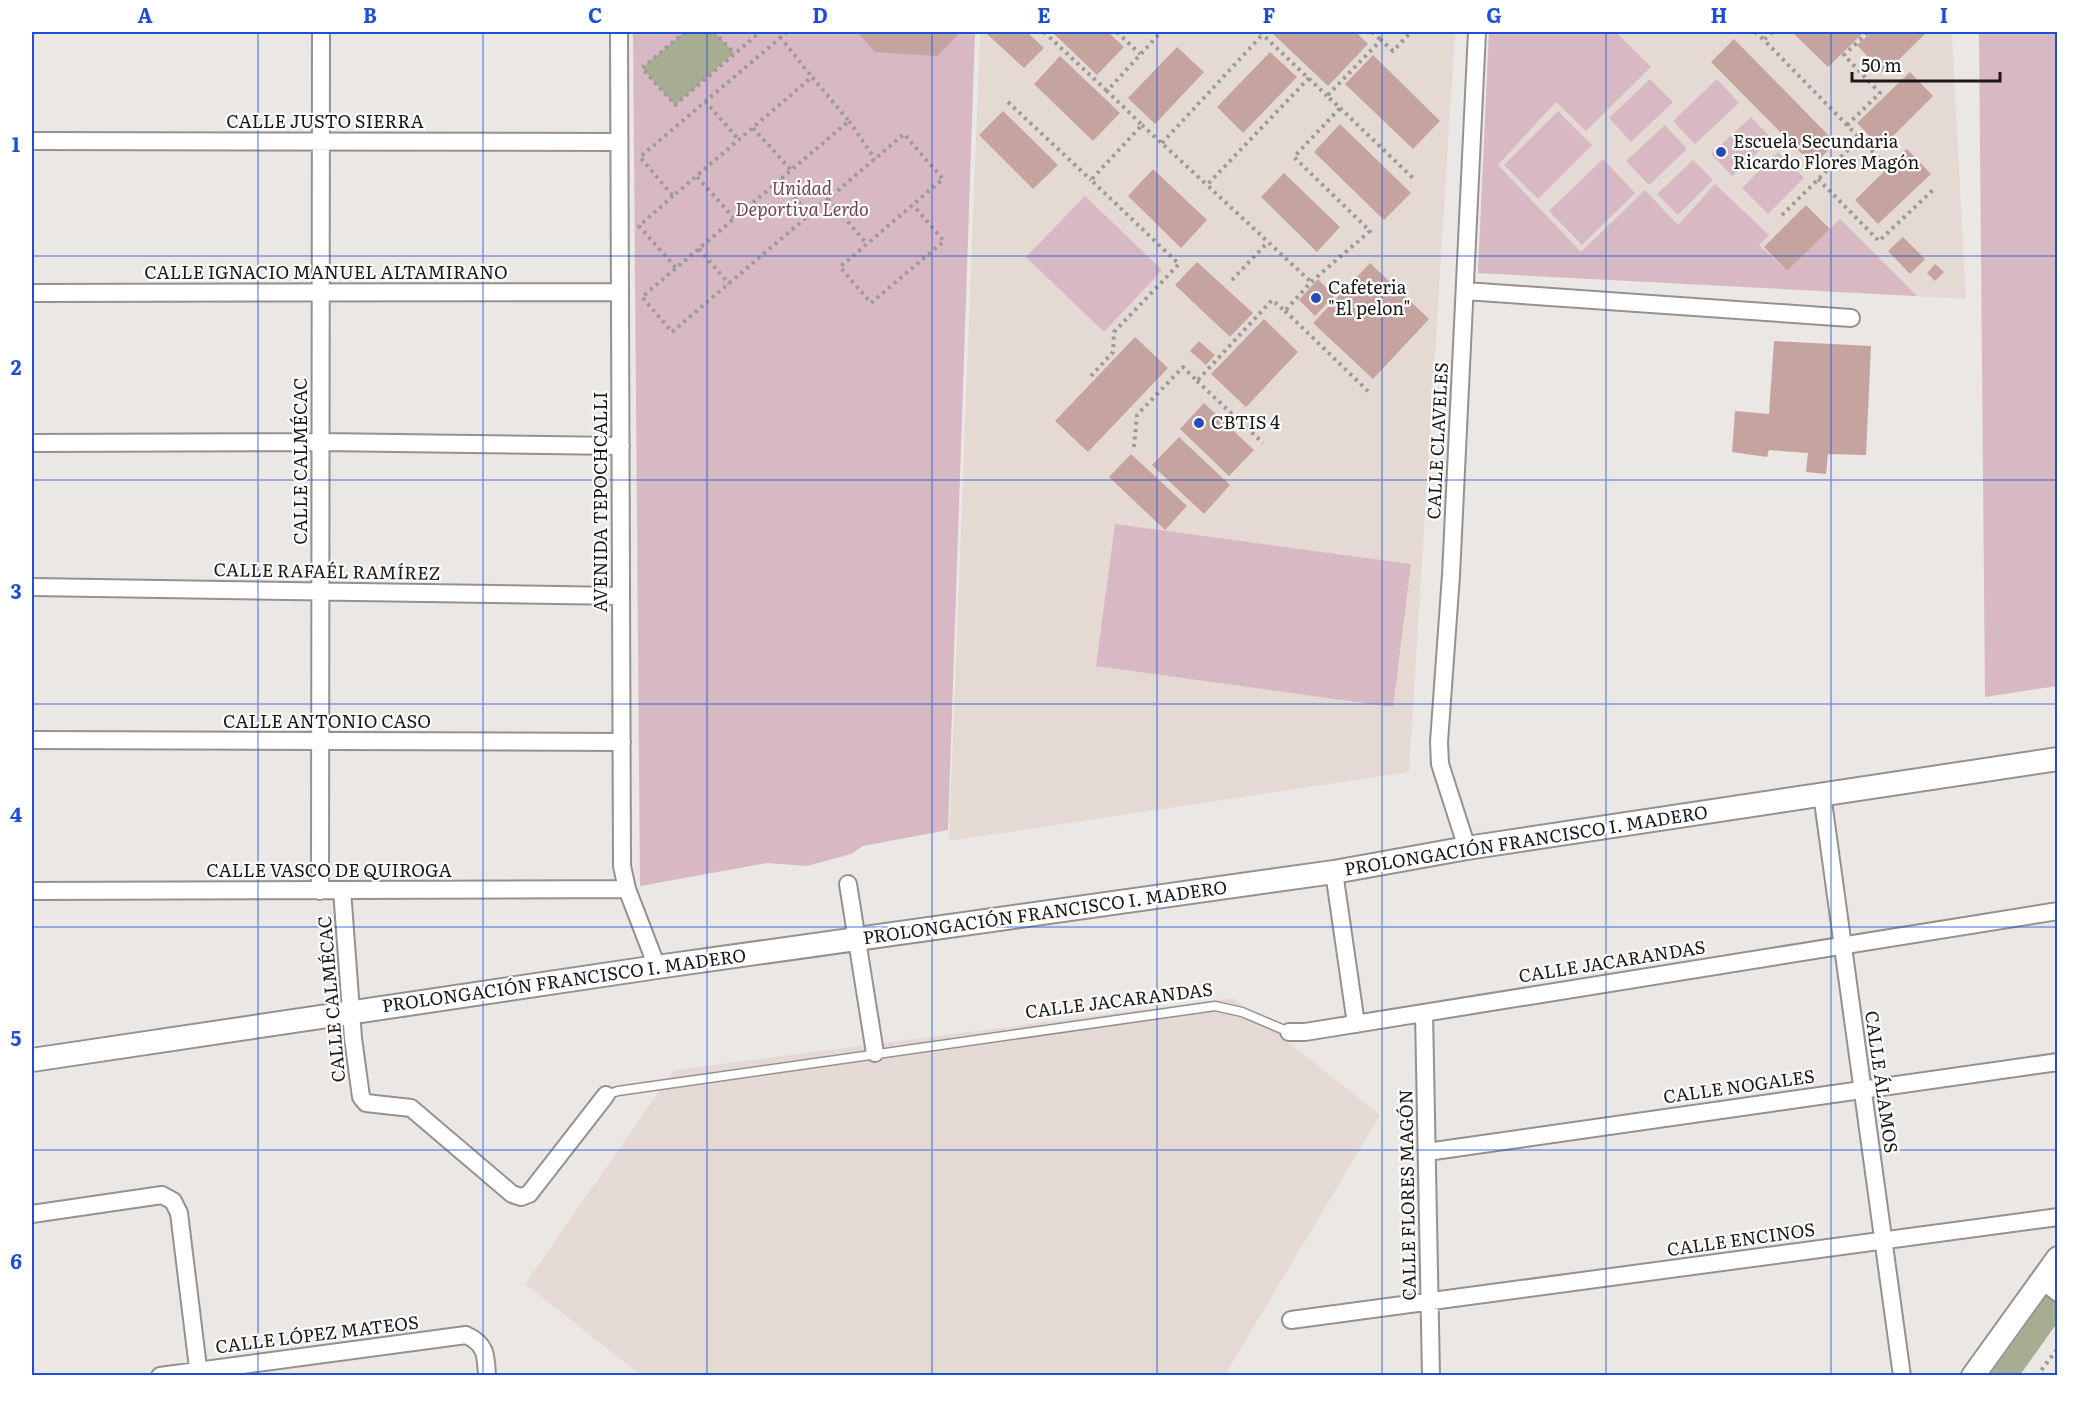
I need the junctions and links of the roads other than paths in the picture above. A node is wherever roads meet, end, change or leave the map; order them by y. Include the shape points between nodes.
1 (321, 32) edge
2 (619, 32) edge
3 (1477, 32) edge
4 (32, 141) edge
5 (321, 142) junction
6 (619, 142) junction
7 (1465, 291) junction
8 (321, 292) junction
9 (620, 292) junction
10 (32, 293) edge
11 (1851, 318) dead end
12 (321, 442) junction
13 (32, 443) edge
14 (621, 446) junction
15 (32, 587) edge
16 (320, 592) junction
17 (621, 596) junction
18 (32, 740) edge
19 (320, 742) junction
20 (622, 742) junction
21 (2058, 759) edge
22 (1822, 794) junction
23 (1467, 848) junction
24 (1334, 872) junction
25 (848, 884) dead end
26 (342, 890) junction
27 (627, 890) junction
28 (32, 891) edge
29 (320, 891) junction
30 (2058, 911) edge
31 (856, 939) junction
32 (1842, 944) junction
33 (657, 967) junction
34 (351, 1012) junction
35 (1424, 1013) junction
36 (1356, 1024) junction
37 (1289, 1032) joint
38 (875, 1053) junction
39 (32, 1060) edge
40 (2058, 1062) edge
41 (1863, 1089) junction
42 (606, 1095) joint
43 (366, 1103) joint
44 (1426, 1152) junction
45 (32, 1214) edge
46 (2058, 1217) edge
47 (1884, 1240) junction
48 (2058, 1258) edge
49 (2050, 1287) edge
50 (1430, 1302) junction
51 (1291, 1320) dead end
52 (199, 1373) edge
53 (160, 1376) edge
54 (487, 1376) edge
55 (1431, 1376) edge
56 (1902, 1376) edge
57 (1973, 1376) edge

1 - 5 street, CALLE CALMÉCAC
2 - 6 street, AVENIDA TEPOCHCALLI
3 - 7 street, CALLE CLAVELES
4 - 5 street, CALLE JUSTO SIERRA
5 - 6 street, CALLE JUSTO SIERRA
5 - 8 street, CALLE CALMÉCAC
6 - 9 street, AVENIDA TEPOCHCALLI
7 - 11 street
7 - 23 street, CALLE CLAVELES via 1452,575 1439,742 1440,764
8 - 9 street, CALLE IGNACIO MANUEL ALTAMIRANO
8 - 10 street, CALLE IGNACIO MANUEL ALTAMIRANO
8 - 12 street, CALLE CALMÉCAC
9 - 14 street, AVENIDA TEPOCHCALLI
12 - 13 street
12 - 14 street
12 - 16 street, CALLE CALMÉCAC
14 - 17 street, AVENIDA TEPOCHCALLI
15 - 16 street, CALLE RAFAÉL RAMÍREZ
16 - 17 street, CALLE RAFAÉL RAMÍREZ
16 - 19 street, CALLE CALMÉCAC
17 - 20 street, AVENIDA TEPOCHCALLI
18 - 19 street, CALLE ANTONIO CASO
19 - 20 street, CALLE ANTONIO CASO
19 - 29 street, CALLE CALMÉCAC
20 - 27 street, AVENIDA TEPOCHCALLI via 622,866
21 - 22 main road, PROLONGACIÓN FRANCISCO I. MADERO
22 - 23 main road, PROLONGACIÓN FRANCISCO I. MADERO
22 - 32 street, CALLE ÁLAMOS
23 - 24 main road, PROLONGACIÓN FRANCISCO I. MADERO
24 - 31 main road, PROLONGACIÓN FRANCISCO I. MADERO
24 - 36 street
25 - 31 street
26 - 27 street, CALLE VASCO DE QUIROGA
26 - 29 street, CALLE VASCO DE QUIROGA
26 - 34 street, CALLE CALMÉCAC
27 - 33 street, AVENIDA TEPOCHCALLI
28 - 29 street, CALLE VASCO DE QUIROGA
30 - 32 street, CALLE JACARANDAS
31 - 33 main road, PROLONGACIÓN FRANCISCO I. MADERO
31 - 38 street
32 - 35 street, CALLE JACARANDAS
32 - 41 street, CALLE ÁLAMOS
33 - 34 main road, PROLONGACIÓN FRANCISCO I. MADERO
34 - 39 main road, PROLONGACIÓN FRANCISCO I. MADERO
34 - 43 street, CALLE CALMÉCAC via 361,1097
35 - 36 street, CALLE JACARANDAS
35 - 44 street, CALLE FLORES MAGÓN
36 - 37 street, CALLE JACARANDAS
37 - 38 lane, CALLE JACARANDAS via 1242,1012 1215,1006
38 - 42 lane, CALLE JACARANDAS
40 - 41 street, CALLE NOGALES
41 - 44 street, CALLE NOGALES
41 - 47 street, CALLE ÁLAMOS
42 - 43 street, CALLE JACARANDAS via 529,1194 521,1197 512,1194 411,1108
44 - 50 street, CALLE FLORES MAGÓN
45 - 52 street via 162,1195 173,1201 179,1213
46 - 47 street, CALLE ENCINOS
47 - 50 street, CALLE ENCINOS
47 - 56 street, CALLE ÁLAMOS
48 - 49 main road
49 - 57 main road
50 - 51 street, CALLE ENCINOS
50 - 55 street, CALLE FLORES MAGÓN
52 - 53 street, CALLE LÓPEZ MATEOS
52 - 54 street, CALLE LÓPEZ MATEOS via 466,1335 486,1353

